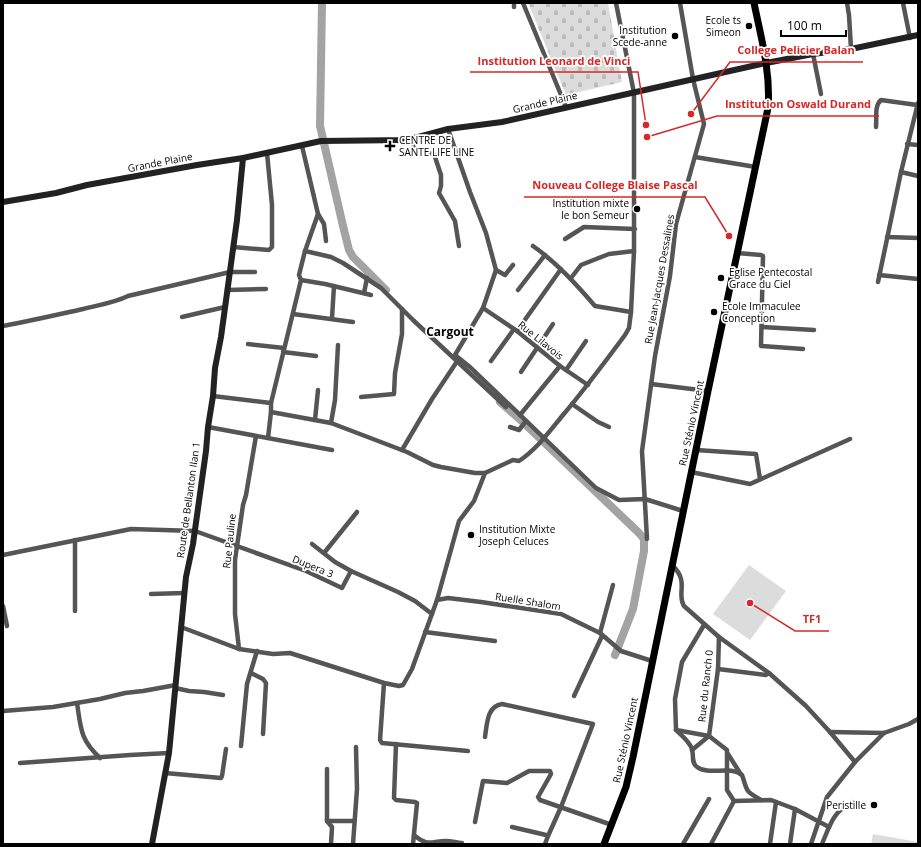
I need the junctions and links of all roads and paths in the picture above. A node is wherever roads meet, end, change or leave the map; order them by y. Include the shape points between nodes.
1 (523, 3) edge
2 (616, 3) edge
3 (680, 3) edge
4 (754, 3) edge
5 (847, 3) edge
6 (903, 3) edge
7 (918, 35) edge
8 (910, 38) junction
9 (851, 49) junction
10 (813, 54) junction
11 (766, 63) junction
12 (693, 79) junction
13 (634, 93) junction
14 (821, 94) dead end
15 (918, 104) edge
16 (566, 107) junction
17 (876, 126) dead end
18 (911, 128) junction
19 (448, 129) junction
20 (918, 129) edge
21 (411, 139) junction
22 (907, 144) junction
23 (918, 145) edge
24 (302, 146) junction
25 (268, 154) junction
26 (695, 157) junction
27 (243, 158) junction
28 (756, 167) junction
29 (901, 172) junction
30 (918, 176) edge
31 (3, 202) edge
32 (318, 214) junction
33 (635, 229) junction
34 (887, 237) junction
35 (918, 238) edge
36 (565, 239) dead end
37 (326, 241) dead end
38 (459, 246) dead end
39 (533, 246) dead end
40 (233, 248) junction
41 (305, 251) junction
42 (634, 251) junction
43 (737, 253) junction
44 (545, 255) junction
45 (513, 265) dead end
46 (561, 269) junction
47 (496, 270) junction
48 (230, 272) junction
49 (255, 272) dead end
50 (879, 275) junction
51 (367, 278) junction
52 (572, 278) junction
53 (918, 279) edge
54 (301, 280) junction
55 (878, 282) dead end
56 (334, 286) junction
57 (266, 289) dead end
58 (227, 290) junction
59 (518, 290) dead end
60 (364, 293) junction
61 (371, 295) dead end
62 (225, 307) junction
63 (483, 308) junction
64 (402, 309) junction
65 (631, 312) junction
66 (293, 314) junction
67 (182, 317) dead end
68 (332, 318) junction
69 (354, 322) dead end
70 (553, 324) dead end
71 (3, 326) edge
72 (762, 327) junction
73 (516, 330) junction
74 (814, 330) dead end
75 (586, 341) dead end
76 (248, 344) dead end
77 (338, 344) dead end
78 (537, 348) junction
79 (802, 349) dead end
80 (283, 350) junction
81 (316, 356) dead end
82 (459, 360) junction
83 (491, 361) dead end
84 (560, 366) junction
85 (469, 369) junction
86 (566, 370) junction
87 (521, 372) dead end
88 (651, 384) junction
89 (588, 385) junction
90 (318, 390) dead end
91 (708, 390) junction
92 (213, 396) junction
93 (361, 397) dead end
94 (271, 403) junction
95 (572, 404) junction
96 (506, 407) dead end
97 (271, 412) junction
98 (520, 415) junction
99 (315, 420) junction
100 (525, 422) junction
101 (331, 423) junction
102 (208, 427) junction
103 (510, 427) dead end
104 (609, 427) dead end
105 (256, 436) junction
106 (268, 438) junction
107 (850, 439) dead end
108 (543, 440) junction
109 (332, 450) dead end
110 (402, 450) junction
111 (696, 450) junction
112 (691, 472) junction
113 (485, 473) junction
114 (760, 480) junction
115 (645, 499) junction
116 (357, 512) dead end
117 (683, 512) junction
118 (194, 531) junction
119 (647, 539) dead end
120 (75, 540) junction
121 (312, 544) dead end
122 (237, 546) junction
123 (324, 553) junction
124 (3, 555) edge
125 (672, 565) junction
126 (351, 571) junction
127 (613, 585) dead end
128 (184, 593) junction
129 (151, 594) dead end
130 (437, 600) junction
131 (3, 606) edge
132 (75, 611) dead end
133 (432, 614) junction
134 (704, 625) junction
135 (7, 626) dead end
136 (181, 627) junction
137 (425, 632) junction
138 (601, 635) junction
139 (719, 637) junction
140 (495, 641) dead end
141 (239, 649) junction
142 (257, 651) junction
143 (652, 661) junction
144 (718, 669) junction
145 (251, 673) junction
146 (769, 673) junction
147 (384, 683) junction
148 (176, 687) junction
149 (223, 695) dead end
150 (574, 696) dead end
151 (77, 703) junction
152 (3, 711) edge
153 (918, 719) edge
154 (676, 730) junction
155 (830, 732) junction
156 (884, 732) junction
157 (263, 734) dead end
158 (709, 736) junction
159 (485, 737) dead end
160 (396, 744) junction
161 (241, 746) dead end
162 (356, 747) dead end
163 (226, 749) dead end
164 (692, 750) junction
165 (468, 751) dead end
166 (169, 753) junction
167 (728, 754) junction
168 (100, 758) junction
169 (855, 762) junction
170 (20, 763) dead end
171 (327, 769) dead end
172 (726, 771) junction
173 (165, 773) junction
174 (740, 773) junction
175 (709, 799) dead end
176 (762, 800) junction
177 (734, 801) junction
178 (776, 802) junction
179 (561, 807) junction
180 (863, 807) dead end
181 (795, 809) junction
182 (327, 821) junction
183 (354, 821) junction
184 (475, 822) dead end
185 (818, 822) junction
186 (612, 826) junction
187 (512, 827) dead end
188 (829, 827) junction
189 (414, 835) junction
190 (548, 836) junction
191 (462, 843) edge
192 (152, 844) edge
193 (331, 844) edge
194 (353, 844) edge
195 (413, 844) edge
196 (546, 844) edge
197 (604, 844) edge
198 (683, 844) edge
199 (711, 844) edge
200 (770, 844) edge
201 (790, 844) edge
202 (811, 844) edge
203 (822, 844) edge

1 - 16 street
2 - 13 street
3 - 12 street, Rue Jean-Jacques Dessalines
4 - 11 main road, Rue Sténio Vincent
5 - 9 street
6 - 8 street
7 - 8 street, Grande Plaine
8 - 9 street, Grande Plaine
9 - 10 street, Grande Plaine
10 - 11 street, Grande Plaine
10 - 14 street
11 - 12 street, Grande Plaine
11 - 28 main road, Rue Sténio Vincent via 768,108
12 - 13 street, Grande Plaine
12 - 26 street, Rue Jean-Jacques Dessalines via 704,124
13 - 16 street, Grande Plaine
13 - 33 street
15 - 17 street via 881,100 877,103
15 - 18 street
16 - 19 street, Grande Plaine via 502,122
18 - 20 street
18 - 22 street
19 - 21 street, Grande Plaine
19 - 47 street via 486,233
21 - 24 street, Grande Plaine via 323,141
21 - 38 street via 417,154 434,154 441,176 439,193 455,221
22 - 23 street
22 - 29 street
24 - 25 street, Grande Plaine
24 - 32 street
25 - 27 street, Grande Plaine
25 - 40 street via 272,247 269,250
26 - 28 street
26 - 88 street, Rue Jean-Jacques Dessalines via 676,224 670,276
27 - 31 street, Grande Plaine
27 - 40 street, Route de Bellanton Ilan 1
28 - 43 main road, Rue Sténio Vincent
29 - 30 street
29 - 34 street
32 - 37 street via 324,224
32 - 41 street
33 - 36 street via 584,226
33 - 42 street
34 - 35 street
34 - 50 street
39 - 44 street
40 - 48 street, Route de Bellanton Ilan 1
41 - 51 street via 331,257
41 - 54 street via 299,276
42 - 52 street via 609,254 580,265
42 - 65 street
43 - 72 street via 763,256
43 - 91 main road, Rue Sténio Vincent
44 - 46 street
44 - 59 street
45 - 47 street via 505,275
46 - 52 street
46 - 73 street
47 - 63 street
48 - 49 street
48 - 58 street, Route de Bellanton Ilan 1
48 - 71 street via 34,321
50 - 53 street
50 - 55 street
51 - 60 street
51 - 64 street
52 - 65 street via 595,306
54 - 56 street
54 - 66 street
56 - 60 street
56 - 68 street
57 - 58 street
58 - 62 street, Route de Bellanton Ilan 1
60 - 61 street
62 - 67 street
62 - 92 street, Route de Bellanton Ilan 1
63 - 73 street, Rue Lilavois
63 - 82 street via 455,355
64 - 82 street
64 - 93 street via 402,334 394,394
65 - 89 street via 629,328 625,335
66 - 68 street
66 - 80 street
68 - 69 street
70 - 78 street
72 - 74 street
72 - 79 street via 762,347
73 - 78 street, Rue Lilavois
73 - 83 street
75 - 86 street
76 - 80 street
77 - 101 street
78 - 84 street, Rue Lilavois
78 - 87 street
80 - 81 street
80 - 94 street
82 - 85 street
82 - 110 street
84 - 86 street, Rue Lilavois
84 - 98 street
85 - 96 street
85 - 98 street
86 - 89 street, Rue Lilavois
88 - 91 street
88 - 115 street, Rue Jean-Jacques Dessalines via 642,452
89 - 95 street
90 - 99 street
91 - 111 main road, Rue Sténio Vincent
92 - 94 street
92 - 102 street, Route de Bellanton Ilan 1
94 - 97 street
95 - 104 street
95 - 108 street
97 - 99 street
97 - 106 street
98 - 100 street
99 - 101 street
100 - 103 street via 519,430
100 - 108 street
101 - 110 street
102 - 105 street
102 - 118 street, Route de Bellanton Ilan 1
105 - 106 street
105 - 122 street, Rue Pauline
106 - 109 street
107 - 114 street
108 - 113 street via 518,461 513,460
108 - 115 street via 596,488 619,500
110 - 113 street via 433,465
111 - 112 main road, Rue Sténio Vincent
111 - 114 street via 756,454
112 - 114 street via 750,484
112 - 117 main road, Rue Sténio Vincent
113 - 130 street via 474,501 459,521
115 - 117 street
115 - 119 street, Rue Jean-Jacques Dessalines
116 - 123 street
117 - 125 main road, Rue Sténio Vincent
118 - 120 street, Dupera 3 via 131,529
118 - 122 street, Dupera 3
118 - 128 street, Route de Bellanton Ilan 1
120 - 124 street, Dupera 3
120 - 132 street
121 - 123 street
122 - 126 street, Dupera 3 via 342,588
122 - 141 street, Rue Pauline via 234,594
123 - 126 street
125 - 134 street via 681,577 682,604
125 - 143 main road, Rue Sténio Vincent
126 - 133 street via 398,592
127 - 138 street
128 - 129 street
128 - 136 street, Route de Bellanton Ilan 1
130 - 133 street
130 - 138 street, Ruelle Shalom via 448,598 561,614
131 - 135 street
133 - 137 street
134 - 139 street
134 - 154 street, Rue du Ranch 0 via 682,662 675,699
136 - 141 street
136 - 148 street, Route de Bellanton Ilan 1
137 - 140 street
137 - 147 street via 404,685
138 - 143 street, Ruelle Shalom via 618,648
138 - 150 street
139 - 144 street, Rue du Ranch 0
139 - 146 street
141 - 142 street
142 - 145 street
142 - 147 street via 273,654 290,653
143 - 186 main road, Rue Sténio Vincent via 626,787
144 - 146 street via 766,675
144 - 158 street, Rue du Ranch 0
145 - 157 street via 266,683
145 - 161 street via 247,684
146 - 155 street via 806,706
147 - 160 street via 380,740 382,743
148 - 149 street via 189,692
148 - 151 street via 125,693
148 - 166 street, Route de Bellanton Ilan 1
151 - 152 street
151 - 168 street via 84,741
153 - 156 street
154 - 158 street, Rue du Ranch 0
154 - 164 street
155 - 156 street
155 - 169 street
156 - 169 street
158 - 164 street
158 - 167 street via 727,750
159 - 179 street via 488,716 495,706 502,704 593,724
160 - 165 street
160 - 189 street via 394,798 417,803
162 - 183 street via 357,789
163 - 173 street via 221,778
164 - 172 street via 696,766 706,770
166 - 168 street
166 - 173 street, Route de Bellanton Ilan 1
167 - 172 street
167 - 174 street
168 - 170 street
169 - 185 street via 827,796
171 - 182 street
172 - 174 street
172 - 177 street via 727,790
173 - 192 street, Route de Bellanton Ilan 1
174 - 176 street via 745,788
175 - 198 street
176 - 177 street
176 - 178 street
177 - 199 street
178 - 181 street
178 - 200 street
179 - 184 street via 538,799 551,772 528,771 507,783 483,781
179 - 186 street
179 - 190 street
180 - 188 street via 853,802 842,807
181 - 185 street
181 - 201 street
182 - 183 street
182 - 193 street via 332,827
183 - 194 street
185 - 188 street
185 - 202 street
186 - 197 main road, Rue Sténio Vincent
187 - 190 street
188 - 203 street
189 - 191 street via 426,844 446,841
189 - 195 street
190 - 196 street

